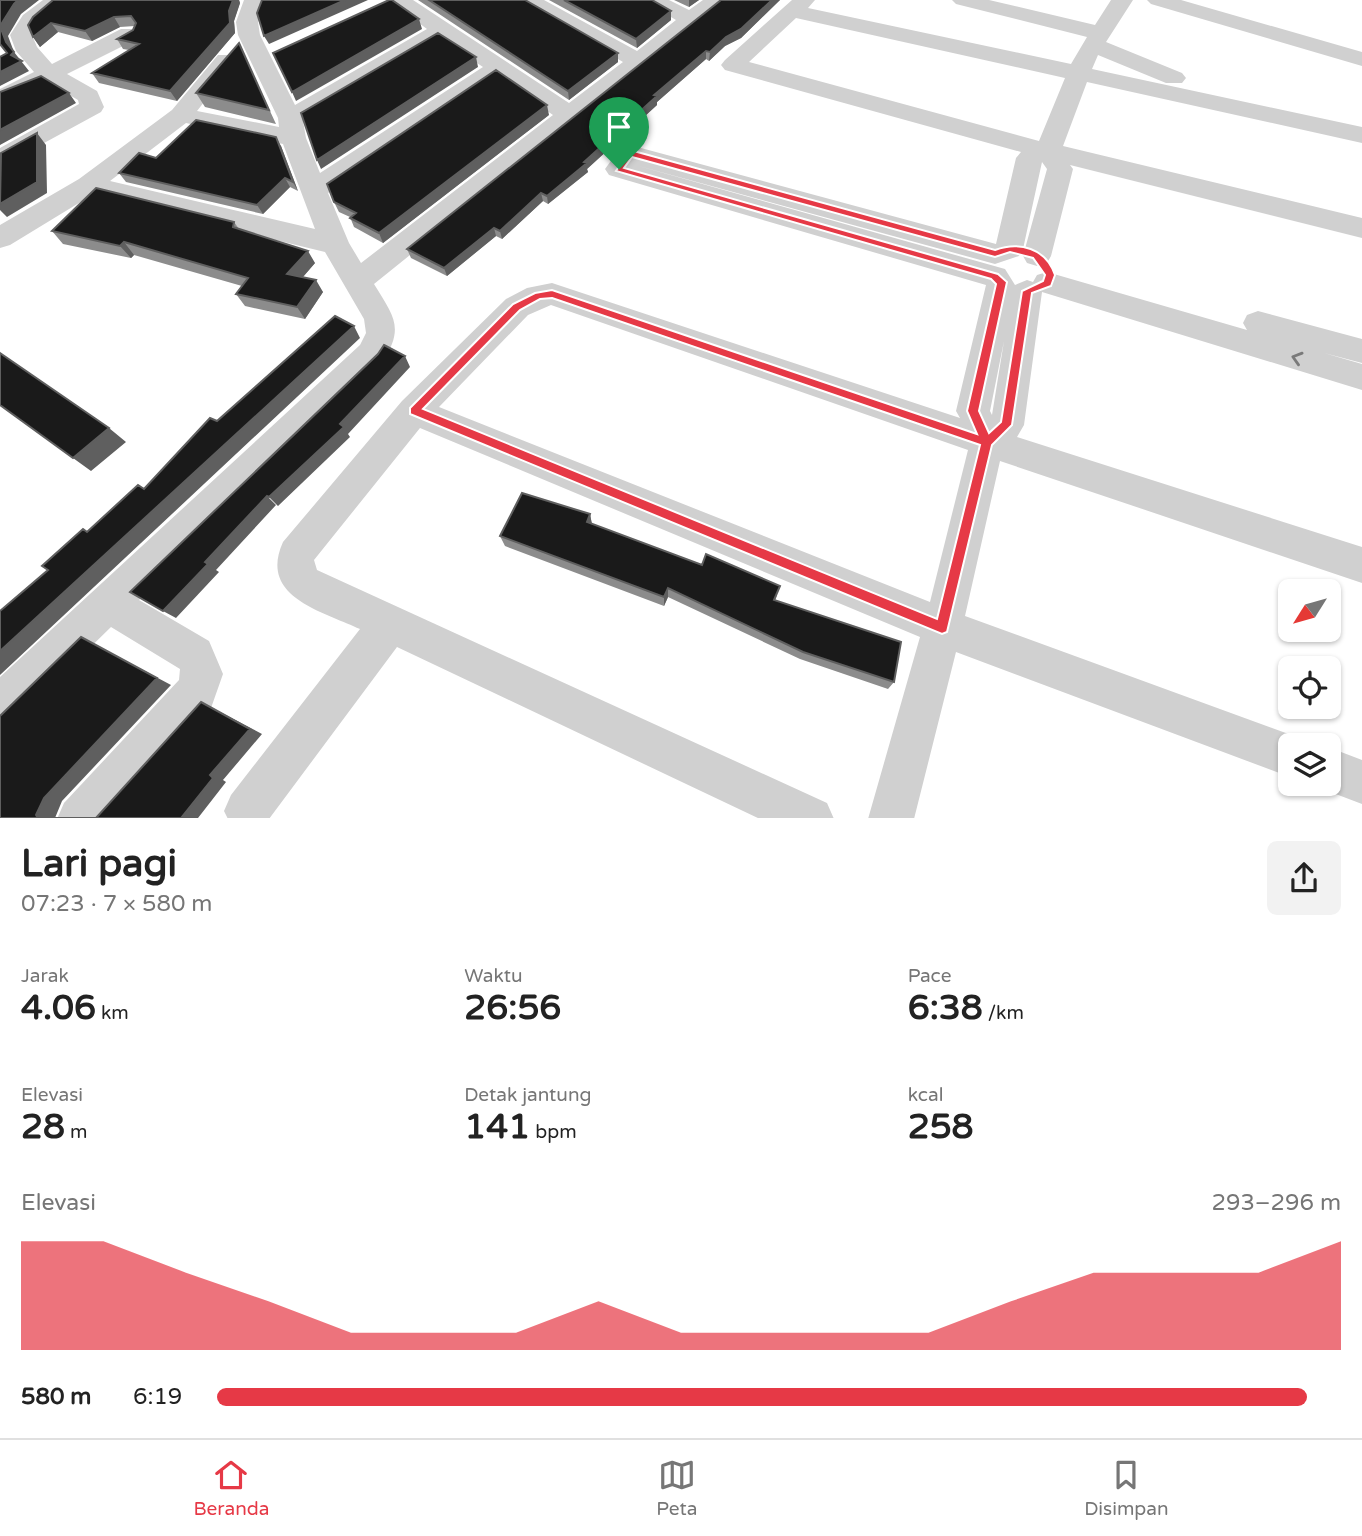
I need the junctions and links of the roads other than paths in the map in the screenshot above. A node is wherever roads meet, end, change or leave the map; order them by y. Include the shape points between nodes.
1 (255, 0) edge
2 (528, 0) edge
3 (653, 0) edge
4 (716, 0) edge
5 (962, 0) edge
6 (1122, 0) edge
7 (1158, 0) edge
8 (390, 2) edge
9 (43, 4) edge
10 (798, 5) edge
11 (690, 19) junction
12 (442, 29) junction
13 (129, 34) edge
14 (249, 35) junction
15 (1096, 39) junction
16 (286, 48) edge
17 (262, 59) junction
18 (1362, 59) edge
19 (637, 60) junction
20 (498, 67) junction
21 (1079, 72) junction
22 (49, 74) junction
23 (0, 98) edge
24 (1218, 103) junction
25 (568, 114) junction
26 (181, 115) junction
27 (291, 128) junction
28 (1362, 135) edge
29 (1048, 151) junction
30 (0, 159) edge
31 (89, 185) junction
32 (314, 190) junction
33 (1020, 202) junction
34 (1049, 211) junction
35 (1362, 228) edge
36 (1, 233) edge
37 (335, 244) junction
38 (1020, 270) junction
39 (356, 283) junction
40 (1362, 351) edge
41 (1362, 377) edge
42 (414, 411) junction
43 (987, 442) junction
44 (1362, 565) edge
45 (109, 604) junction
46 (390, 623) junction
47 (942, 627) junction
48 (0, 706) edge
49 (1278, 751) edge
50 (1341, 774) edge
51 (1362, 782) edge
52 (249, 816) edge
53 (80, 818) edge
54 (811, 818) edge
55 (891, 818) edge

1 - 14 street via 247,22
2 - 19 street
3 - 11 street
4 - 11 street
5 - 15 street
6 - 15 street
7 - 18 street
8 - 12 street
9 - 22 street via 20,39
10 - 21 street
10 - 29 street via 733,65
11 - 19 street
12 - 20 street
12 - 27 street
13 - 22 street
14 - 17 street
14 - 26 street
15 - 21 street
15 - 24 street
16 - 17 street
17 - 27 street
19 - 25 street
20 - 25 street
20 - 32 street
21 - 24 street
21 - 29 street
22 - 23 street
22 - 30 street via 89,96 92,107
24 - 28 street
25 - 39 street
26 - 27 street
26 - 31 street
27 - 32 street
29 - 33 street via 1029,158
29 - 34 street via 1060,169
29 - 35 street
31 - 36 street
31 - 37 street
32 - 37 street
33 - 34 street
33 - 38 street
34 - 38 street
37 - 39 street
38 - 38 street via 618,169 630,153
38 - 40 street
41 -> 38 street
38 - 43 street via 1003,349 1007,425
39 - 45 street via 382,325 381,339 371,354
42 - 43 street via 517,307 552,294
42 - 46 street via 296,554 295,561 303,583
42 - 47 street
43 - 44 street
43 - 47 street
45 - 48 street
45 - 53 street via 195,655 202,674 196,693
46 - 52 street
46 - 54 street
47 - 49 street
47 - 55 street
50 - 51 street

